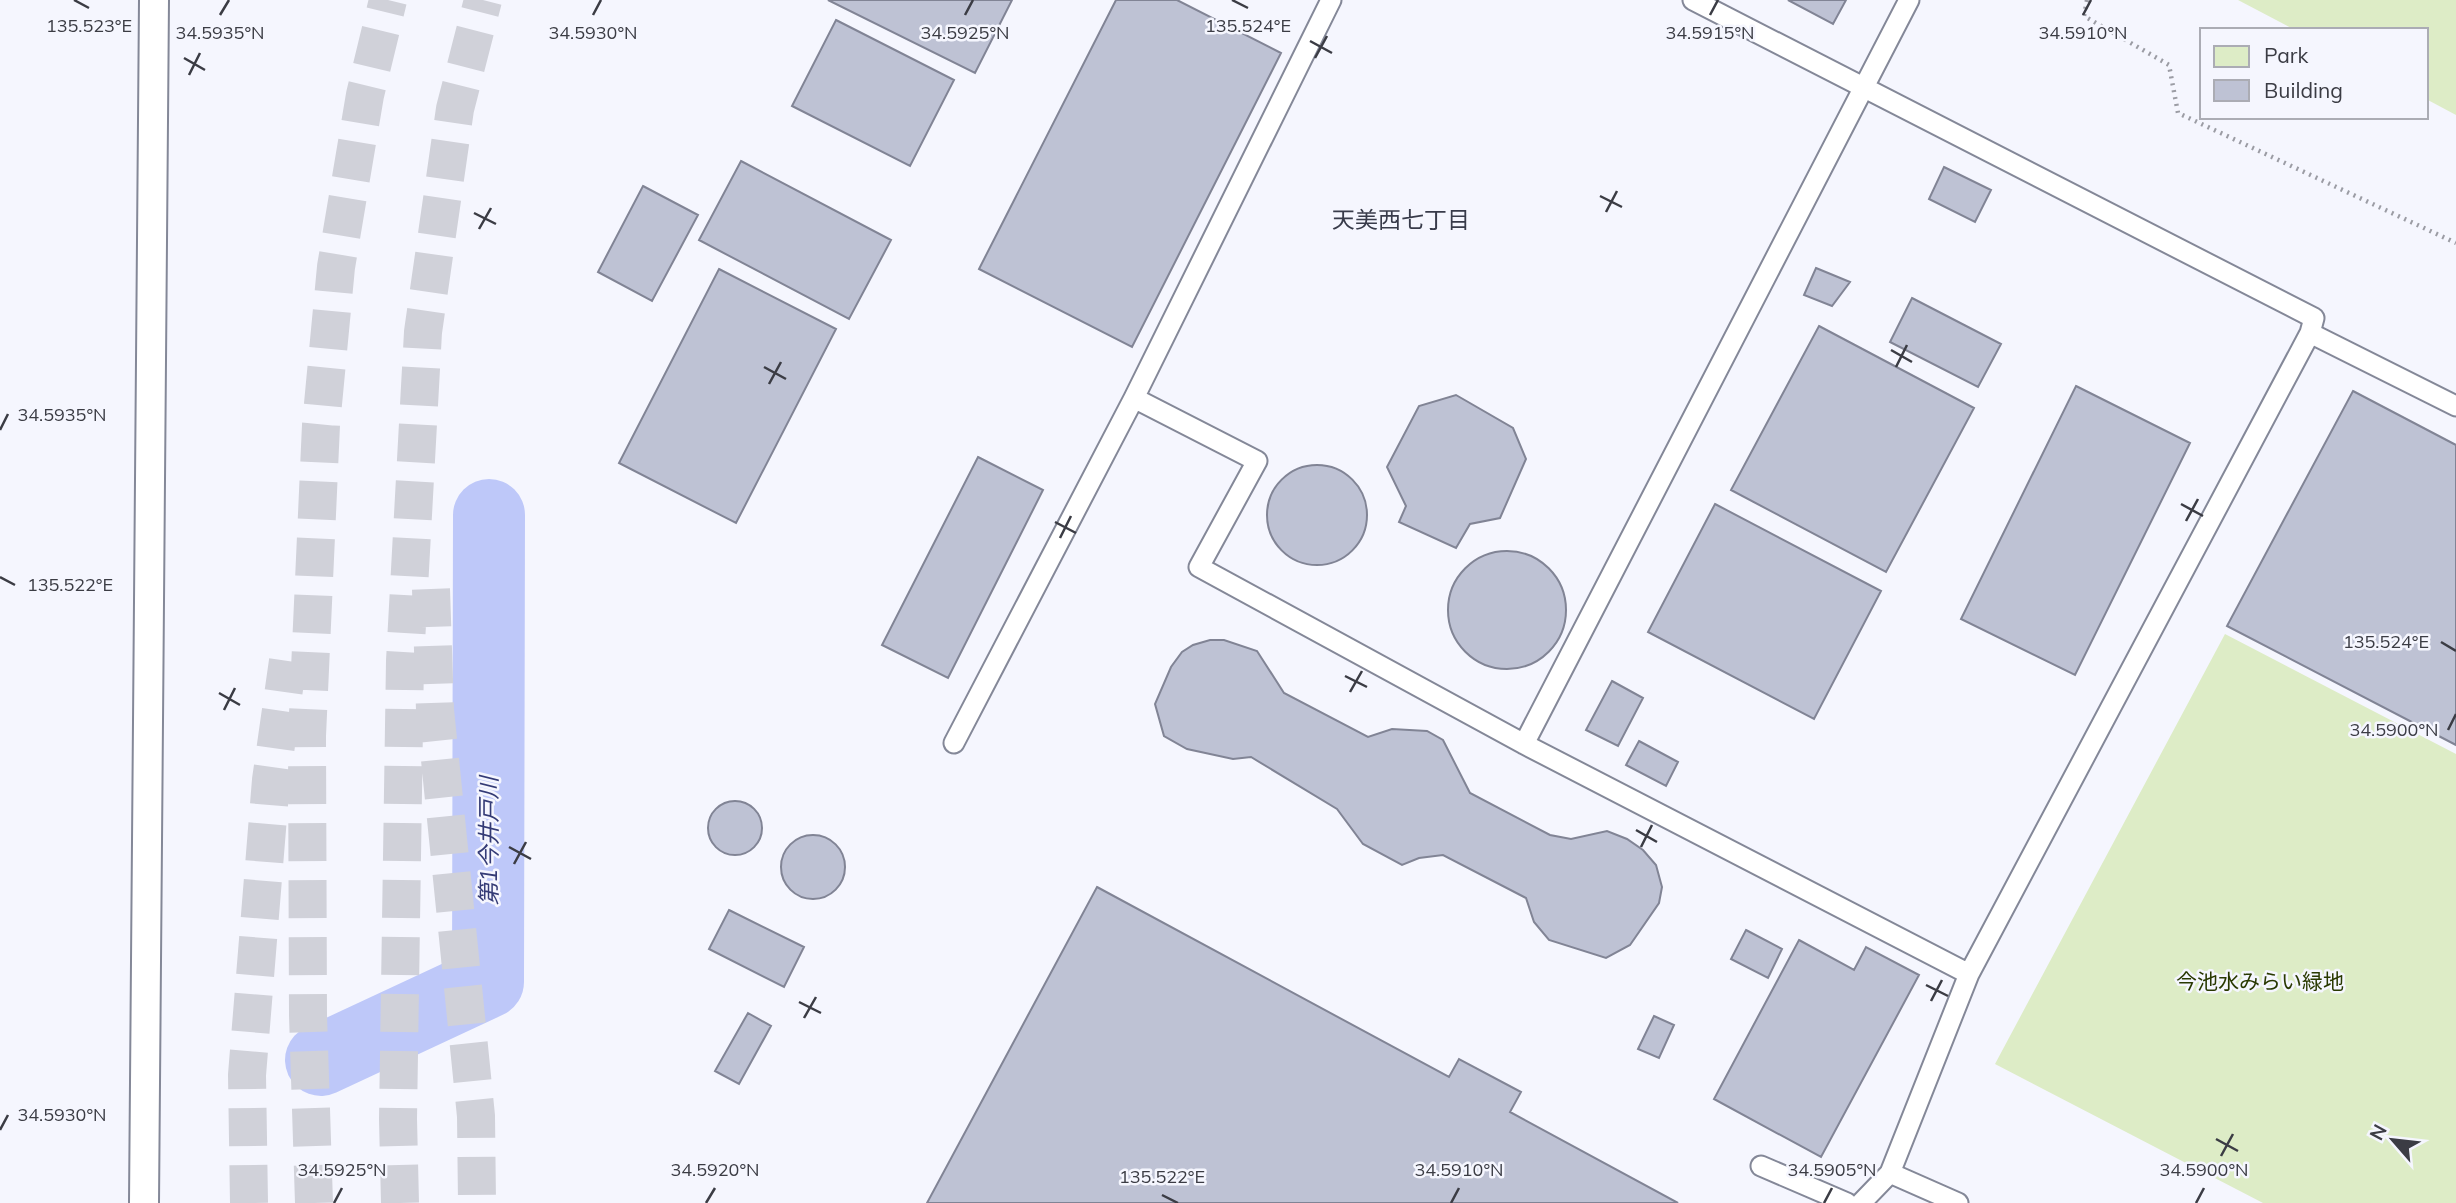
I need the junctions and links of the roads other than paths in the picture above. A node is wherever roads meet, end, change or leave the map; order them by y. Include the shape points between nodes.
1 (154, 0) edge
2 (1331, 0) edge
3 (1693, 0) edge
4 (1909, 0) edge
5 (1862, 88) junction
6 (2310, 333) junction
7 (1134, 398) junction
8 (2456, 406) edge
9 (954, 743) dead end
10 (1524, 744) junction
11 (1969, 974) junction
12 (1761, 1166) dead end
13 (1890, 1173) junction
14 (144, 1203) edge
15 (1847, 1203) edge
16 (1861, 1203) edge
17 (1958, 1203) edge

1 - 14 street
2 - 7 lane
3 - 5 lane
4 - 5 lane
5 - 6 lane via 2315,318
5 - 10 lane
6 - 8 lane
6 - 11 lane
7 - 9 lane
7 - 10 lane via 1257,461 1199,567
10 - 11 lane
11 - 13 lane
12 - 15 lane
13 - 16 lane
13 - 17 lane

